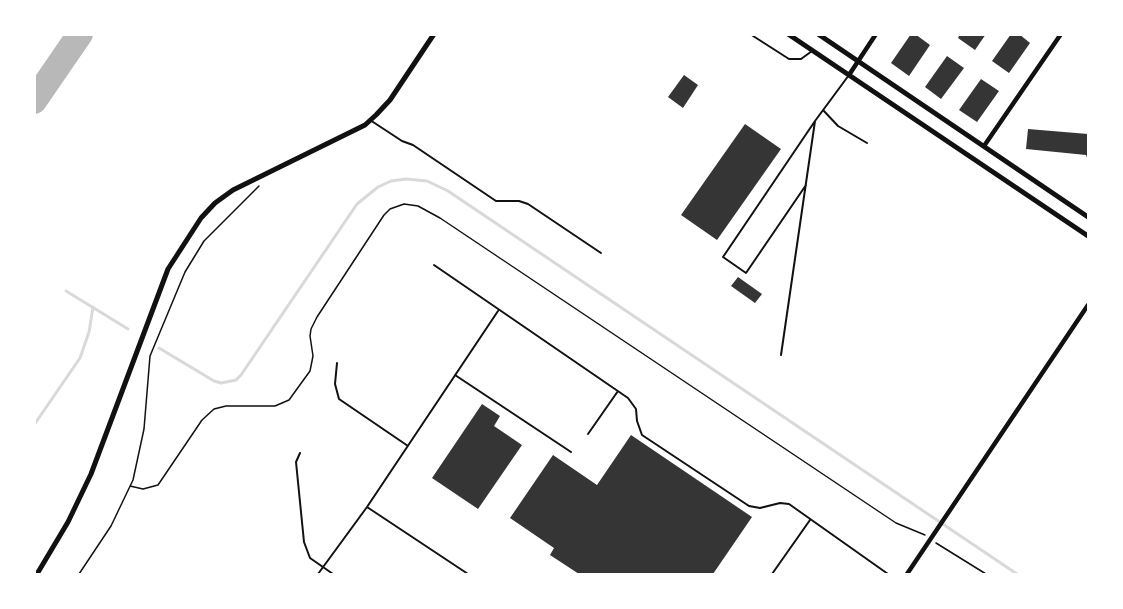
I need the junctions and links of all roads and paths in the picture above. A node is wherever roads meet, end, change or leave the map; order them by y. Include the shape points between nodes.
1 (434, 34) edge
2 (750, 34) edge
3 (788, 34) edge
4 (818, 34) edge
5 (876, 34) edge
6 (1061, 34) edge
7 (813, 51) junction
8 (858, 63) junction
9 (849, 75) junction
10 (823, 110) junction
11 (370, 120) junction
12 (815, 120) junction
13 (867, 143) dead end
14 (984, 146) junction
15 (263, 182) dead end
16 (806, 185) junction
17 (1089, 217) edge
18 (1089, 236) edge
19 (601, 253) dead end
20 (434, 265) dead end
21 (1089, 305) edge
22 (498, 311) junction
23 (782, 355) dead end
24 (337, 363) dead end
25 (455, 375) junction
26 (618, 391) junction
27 (588, 434) dead end
28 (408, 446) junction
29 (571, 452) dead end
30 (300, 453) dead end
31 (130, 486) junction
32 (367, 507) junction
33 (811, 520) junction
34 (922, 533) dead end
35 (942, 547) dead end
36 (323, 567) junction
37 (37, 574) edge
38 (79, 574) edge
39 (318, 574) edge
40 (333, 574) edge
41 (468, 574) edge
42 (772, 574) edge
43 (888, 574) edge
44 (907, 574) edge
45 (986, 574) edge

1 - 11 street via 390,100
2 - 7 lane via 789,59 801,59
3 - 7 street
4 - 8 street
5 - 8 street
6 - 14 street
7 - 9 street
8 - 9 street
8 - 14 street
9 - 10 lane
9 - 18 street
10 - 12 lane
10 - 13 lane via 838,126
11 - 19 lane via 496,201 528,204
11 - 37 street via 233,190 201,218 168,268 91,474
12 - 16 lane
12 - 16 lane via 723,257 746,273
14 - 17 street
15 - 31 path via 204,241 185,272 150,356 141,448
16 - 23 lane
20 - 22 lane
21 - 44 street
22 - 25 lane
22 - 26 lane
24 - 28 lane via 335,384 339,399
25 - 28 lane
25 - 29 lane
26 - 27 lane
26 - 33 lane via 636,409 642,435 749,506 789,504
28 - 32 lane
30 - 36 lane via 296,462 304,542 310,558
31 - 34 path via 143,489 158,485 202,420 214,409 275,406 289,400 310,371 311,329 317,317 384,215 405,204 440,218 878,512
31 - 38 path via 111,526
32 - 36 lane
32 - 41 lane
33 - 42 lane
33 - 43 lane
35 - 45 path
36 - 39 lane
36 - 40 lane

